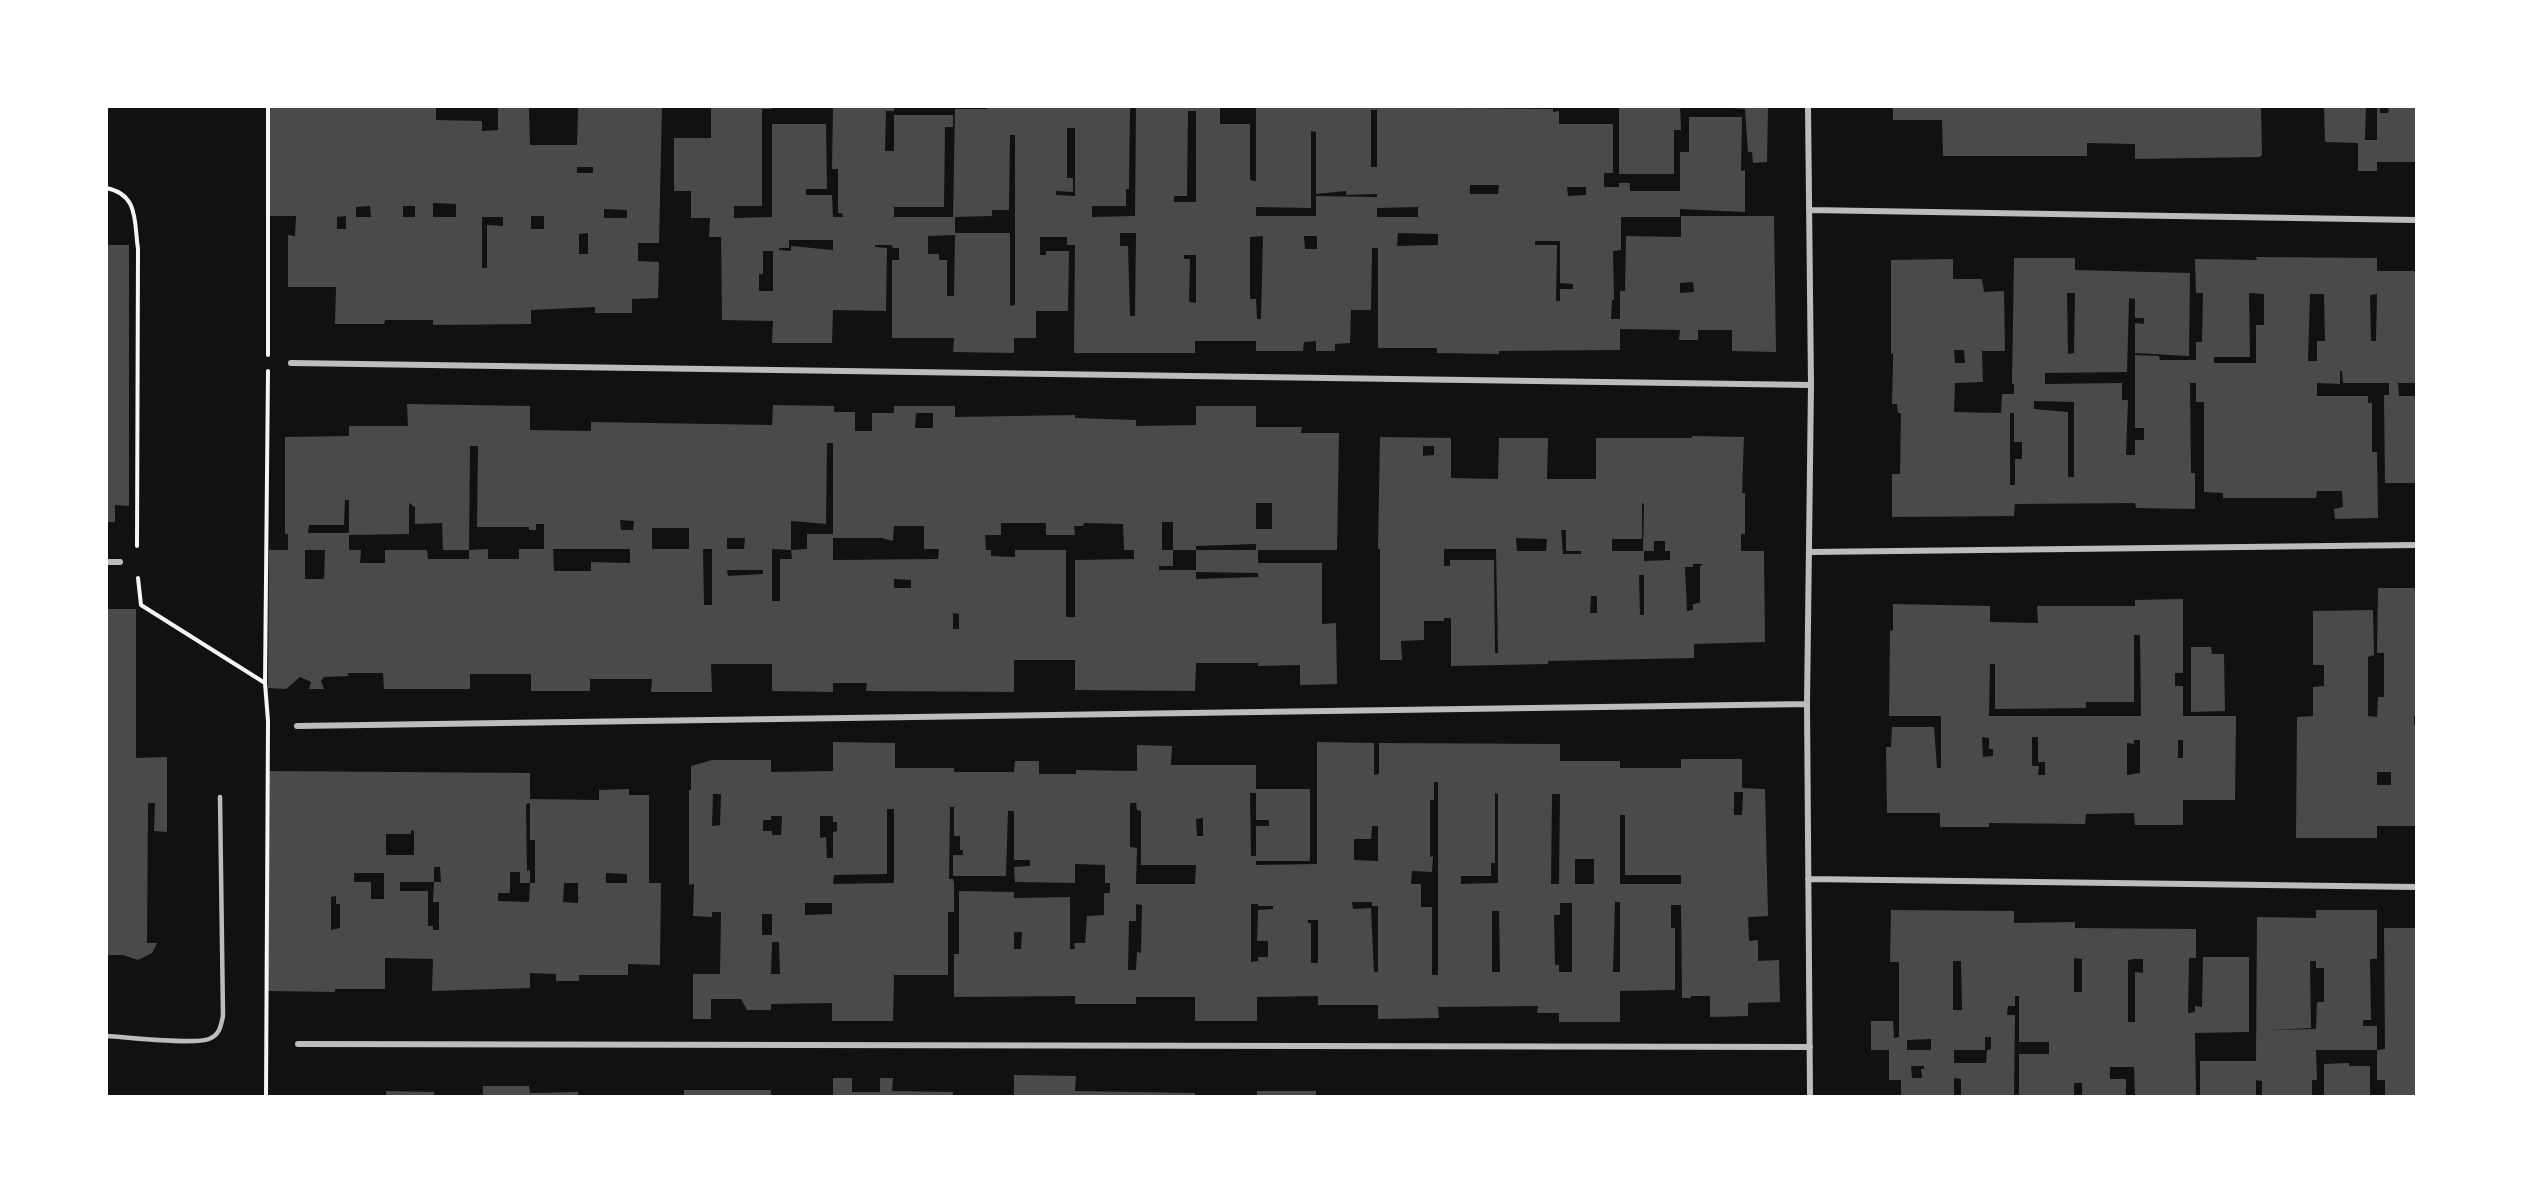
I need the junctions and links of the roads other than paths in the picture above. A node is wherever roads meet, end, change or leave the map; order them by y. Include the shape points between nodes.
1 (1808, 106) edge
2 (1809, 210) junction
3 (2416, 220) edge
4 (291, 363) dead end
5 (1810, 384) junction
6 (2416, 545) edge
7 (1810, 552) junction
8 (106, 562) edge
9 (120, 562) dead end
10 (1807, 704) junction
11 (297, 726) dead end
12 (220, 797) dead end
13 (1808, 879) junction
14 (2416, 887) edge
15 (106, 1036) edge
16 (298, 1044) dead end
17 (1810, 1047) junction
18 (1810, 1096) edge

1 - 2 street
2 - 3 street
2 - 5 street
4 - 5 street
5 - 7 street
6 - 7 street
7 - 10 street
8 - 9 street
10 - 11 street
10 - 13 street
12 - 15 lane via 223,1016 219,1032 209,1039 190,1040
13 - 14 street
13 - 17 street
16 - 17 street
17 - 18 street

